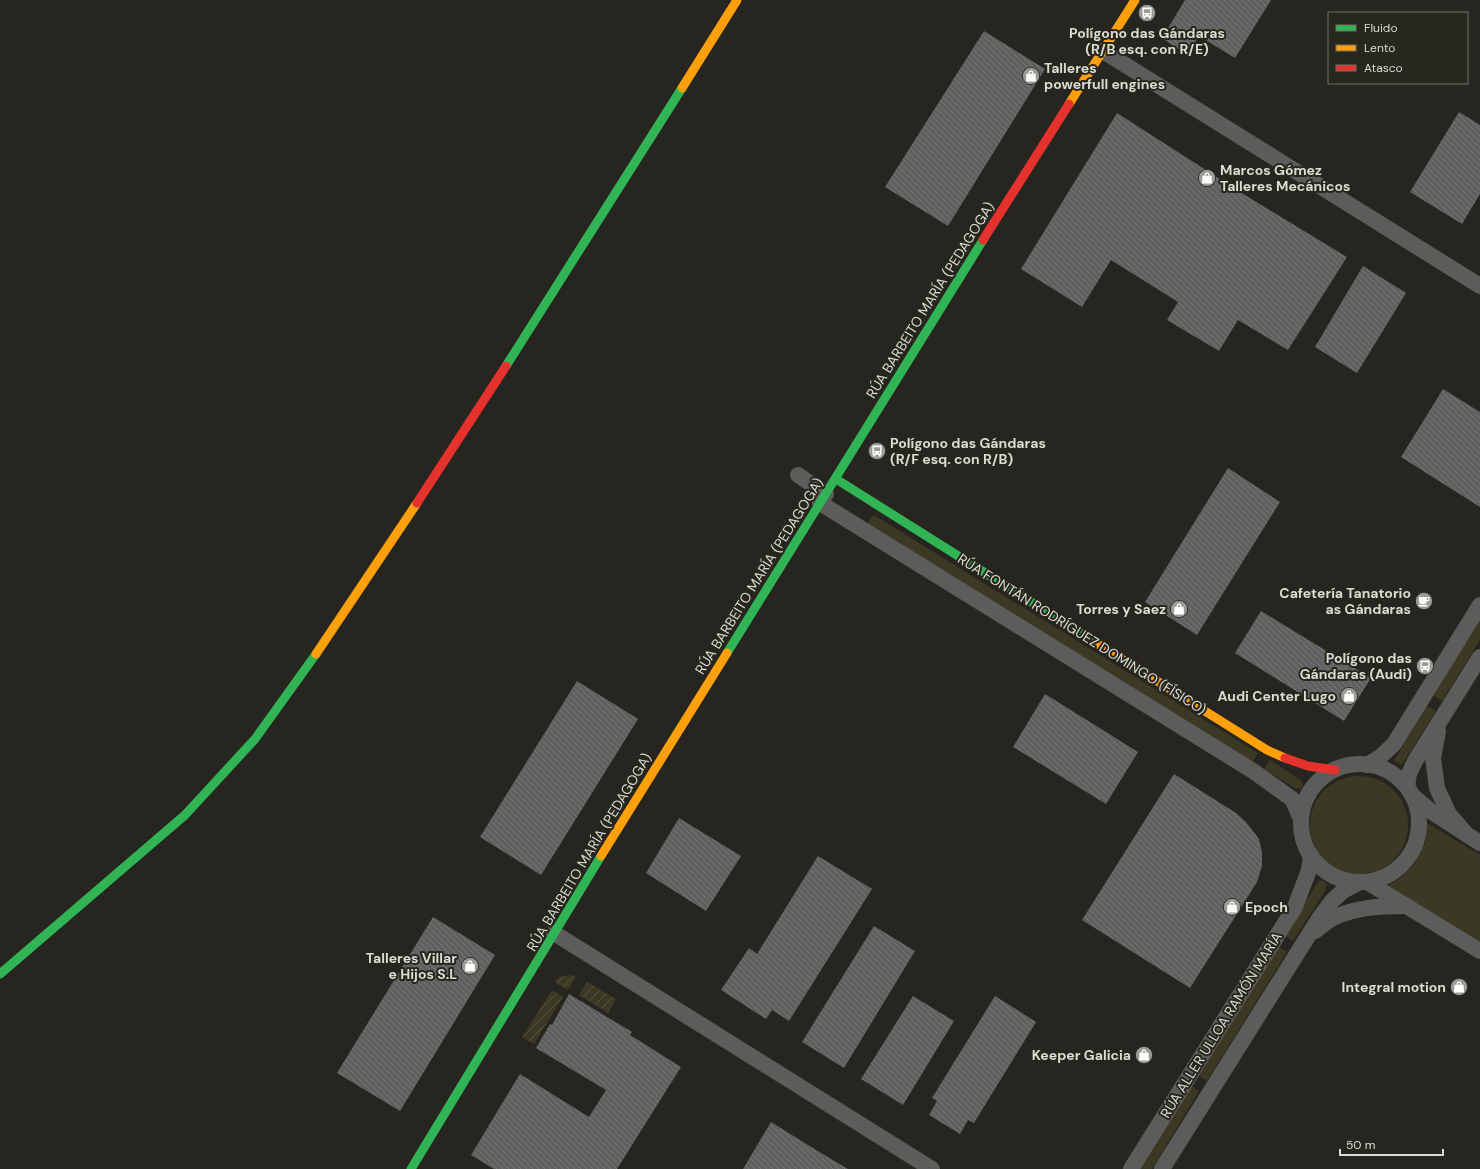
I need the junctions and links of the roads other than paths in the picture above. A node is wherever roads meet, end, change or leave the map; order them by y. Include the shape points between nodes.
1 (737, 0) edge
2 (1135, 0) edge
3 (1103, 51) junction
4 (1480, 286) edge
5 (798, 475) dead end
6 (836, 479) junction
7 (823, 499) junction
8 (1480, 605) edge
9 (1480, 657) edge
10 (1440, 722) junction
11 (1367, 765) junction
12 (1335, 770) junction
13 (1410, 791) junction
14 (1301, 819) junction
15 (1466, 834) junction
16 (1480, 843) edge
17 (1311, 855) junction
18 (1364, 882) junction
19 (1406, 906) junction
20 (554, 933) junction
21 (1308, 936) junction
22 (1480, 951) edge
23 (0, 974) edge
24 (411, 1169) edge
25 (932, 1169) edge
26 (1131, 1169) edge
27 (1162, 1169) edge

1 - 23 street via 455,446 308,666 255,739 185,815
2 - 3 street, RÚA BARBEITO MARÍA (PEDAGOGA)
3 - 4 street
3 - 6 street, RÚA BARBEITO MARÍA (PEDAGOGA)
5 - 7 street, RÚA FONTÁN RODRÍGUEZ DOMINGO (FÍSICO)
6 - 7 street, RÚA BARBEITO MARÍA (PEDAGOGA)
6 - 12 street, RÚA FONTÁN RODRÍGUEZ DOMINGO (FÍSICO) via 1268,750 1303,766
7 - 14 street, RÚA FONTÁN RODRÍGUEZ DOMINGO (FÍSICO) via 1253,771 1292,799
7 - 20 street, RÚA BARBEITO MARÍA (PEDAGOGA)
8 - 11 street via 1394,744
9 - 10 street
10 - 13 street via 1409,774
10 - 15 street via 1433,758 1437,788 1449,814
11 - 12 street, RÚA ALLER ULLOA RAMÓN MARÍA via 1351,765
11 - 13 street, RÚA ALLER ULLOA RAMÓN MARÍA via 1390,772
12 - 14 street, RÚA ALLER ULLOA RAMÓN MARÍA via 1324,776 1308,795
13 - 15 street via 1432,812
13 - 18 street, RÚA ALLER ULLOA RAMÓN MARÍA via 1418,808 1420,822 1413,850 1394,872
14 - 17 street, RÚA ALLER ULLOA RAMÓN MARÍA via 1305,844
15 - 16 street
17 - 18 street, RÚA ALLER ULLOA RAMÓN MARÍA via 1324,870 1341,879
17 - 26 street, RÚA ALLER ULLOA RAMÓN MARÍA via 1309,870 1295,907
18 - 19 street
18 - 21 street, RÚA ALLER ULLOA RAMÓN MARÍA via 1343,891 1332,901
19 - 21 street, RÚA ALLER ULLOA RAMÓN MARÍA via 1360,909 1332,918
19 - 22 street
20 - 24 street, RÚA BARBEITO MARÍA (PEDAGOGA)
20 - 25 street
21 - 27 street, RÚA ALLER ULLOA RAMÓN MARÍA

